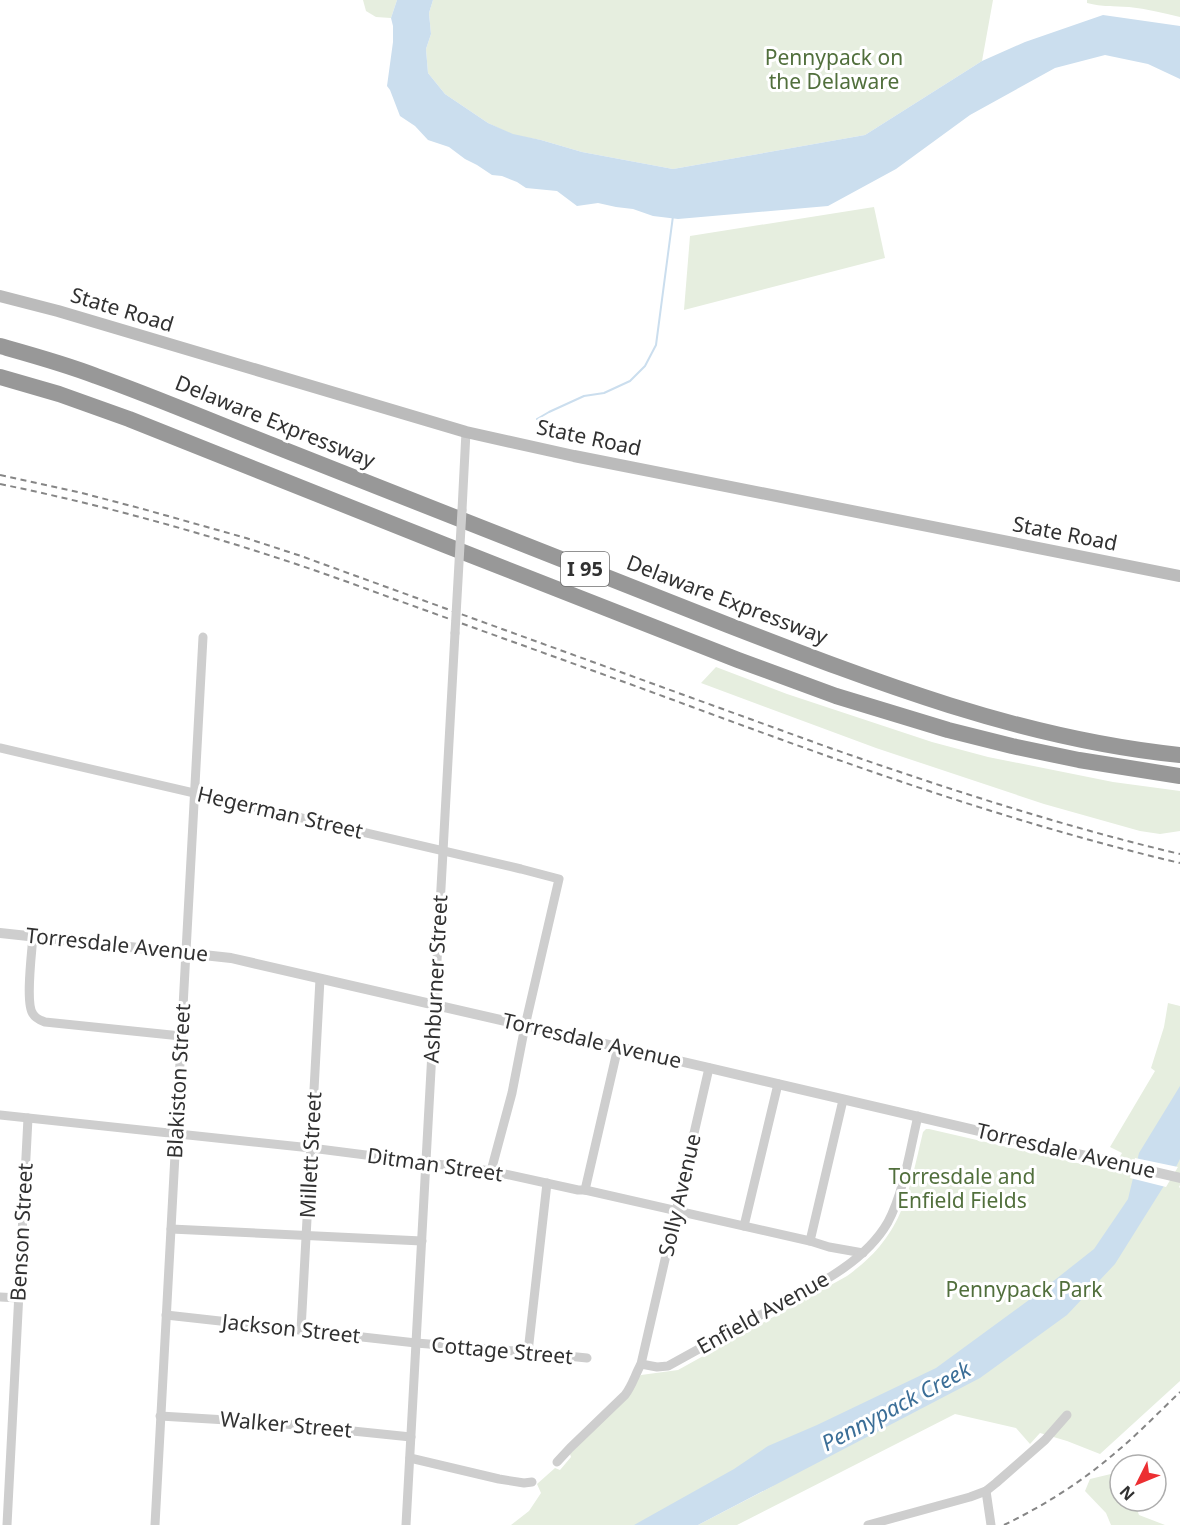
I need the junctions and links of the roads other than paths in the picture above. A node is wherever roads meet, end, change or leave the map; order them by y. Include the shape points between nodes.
1 (0, 296) edge
2 (0, 346) edge
3 (0, 377) edge
4 (466, 432) junction
5 (1180, 576) edge
6 (202, 637) dead end
7 (0, 748) edge
8 (1180, 755) edge
9 (1180, 776) edge
10 (194, 793) junction
11 (443, 852) junction
12 (0, 933) edge
13 (33, 936) junction
14 (185, 953) junction
15 (320, 979) junction
16 (435, 1005) junction
17 (525, 1026) junction
18 (181, 1036) junction
19 (618, 1047) junction
20 (709, 1068) junction
21 (778, 1084) junction
22 (843, 1100) junction
23 (0, 1115) edge
24 (918, 1116) junction
25 (28, 1118) junction
26 (176, 1135) junction
27 (311, 1148) junction
28 (427, 1163) junction
29 (491, 1170) junction
30 (1176, 1177) edge
31 (547, 1183) junction
32 (585, 1190) junction
33 (676, 1211) junction
34 (744, 1227) junction
35 (171, 1229) junction
36 (306, 1236) junction
37 (422, 1241) junction
38 (810, 1241) junction
39 (863, 1253) junction
40 (0, 1297) edge
41 (19, 1298) junction
42 (166, 1315) junction
43 (301, 1330) junction
44 (416, 1343) junction
45 (528, 1352) junction
46 (587, 1358) dead end
47 (641, 1364) junction
48 (1067, 1415) dead end
49 (160, 1416) junction
50 (411, 1437) junction
51 (410, 1458) junction
52 (558, 1462) dead end
53 (531, 1482) dead end
54 (986, 1491) junction
55 (7, 1525) edge
56 (155, 1525) edge
57 (406, 1525) edge
58 (868, 1525) edge
59 (991, 1525) edge

1 - 4 main road, State Road
2 - 8 highway, Delaware Expressway / I 95 via 139,392 857,675 1045,732
3 - 9 highway, I 95 via 129,419 836,696 1012,746
4 - 5 main road, State Road
4 - 11 street, Ashburner Street, bridge
6 - 10 street, Blakiston Street
7 - 10 street, Hegerman Street
10 - 11 street, Hegerman Street
10 - 14 street, Blakiston Street
11 - 16 street, Ashburner Street
11 - 17 street, Hegerman Street via 559,880
12 - 13 street, Torresdale Avenue
13 - 14 street, Torresdale Avenue
13 - 18 street via 30,1007 38,1020
14 - 15 street, Torresdale Avenue via 231,958
14 - 18 street, Blakiston Street
15 - 16 street, Torresdale Avenue
15 - 27 street, Millett Street
16 - 17 street, Torresdale Avenue
16 - 28 street, Ashburner Street
17 - 19 street, Torresdale Avenue
17 - 29 street
18 - 26 street, Blakiston Street
19 - 20 street, Torresdale Avenue
19 - 32 street
20 - 21 street, Torresdale Avenue
20 - 33 street, Solly Avenue
21 - 22 street, Torresdale Avenue
21 - 34 street
22 - 24 street, Torresdale Avenue
22 - 38 street
23 - 25 street, Ditman Street
24 - 30 street, Torresdale Avenue
24 - 39 street, Enfield Avenue via 895,1206 879,1235
25 - 26 street, Ditman Street
25 - 41 street, Benson Street
26 - 27 street, Ditman Street
26 - 35 street, Blakiston Street
27 - 28 street, Ditman Street
27 - 36 street, Millett Street
28 - 29 street, Ditman Street
28 - 37 street, Ashburner Street
29 - 31 street, Ditman Street
31 - 32 street, Ditman Street
31 - 45 street
32 - 33 street, Ditman Street
33 - 34 street, Ditman Street
33 - 47 street, Solly Avenue
34 - 38 street, Ditman Street
35 - 36 street
35 - 42 street, Blakiston Street
36 - 37 street
36 - 43 street, Millett Street
37 - 44 street, Ashburner Street
38 - 39 street, Ditman Street
39 - 47 street, Enfield Avenue via 793,1298 668,1366
40 - 41 street
41 - 55 street, Benson Street
42 - 43 street, Jackson Street
42 - 49 street, Blakiston Street
43 - 44 street, Jackson Street
44 - 45 street, Cottage Street
44 - 50 street, Ashburner Street
45 - 46 street, Cottage Street
47 - 52 street via 625,1395
48 - 54 street via 1045,1440
49 - 50 street, Walker Street
49 - 56 street, Blakiston Street
50 - 51 street, Ashburner Street
51 - 53 street via 499,1479
51 - 57 street, Ashburner Street
54 - 58 street
54 - 59 street

